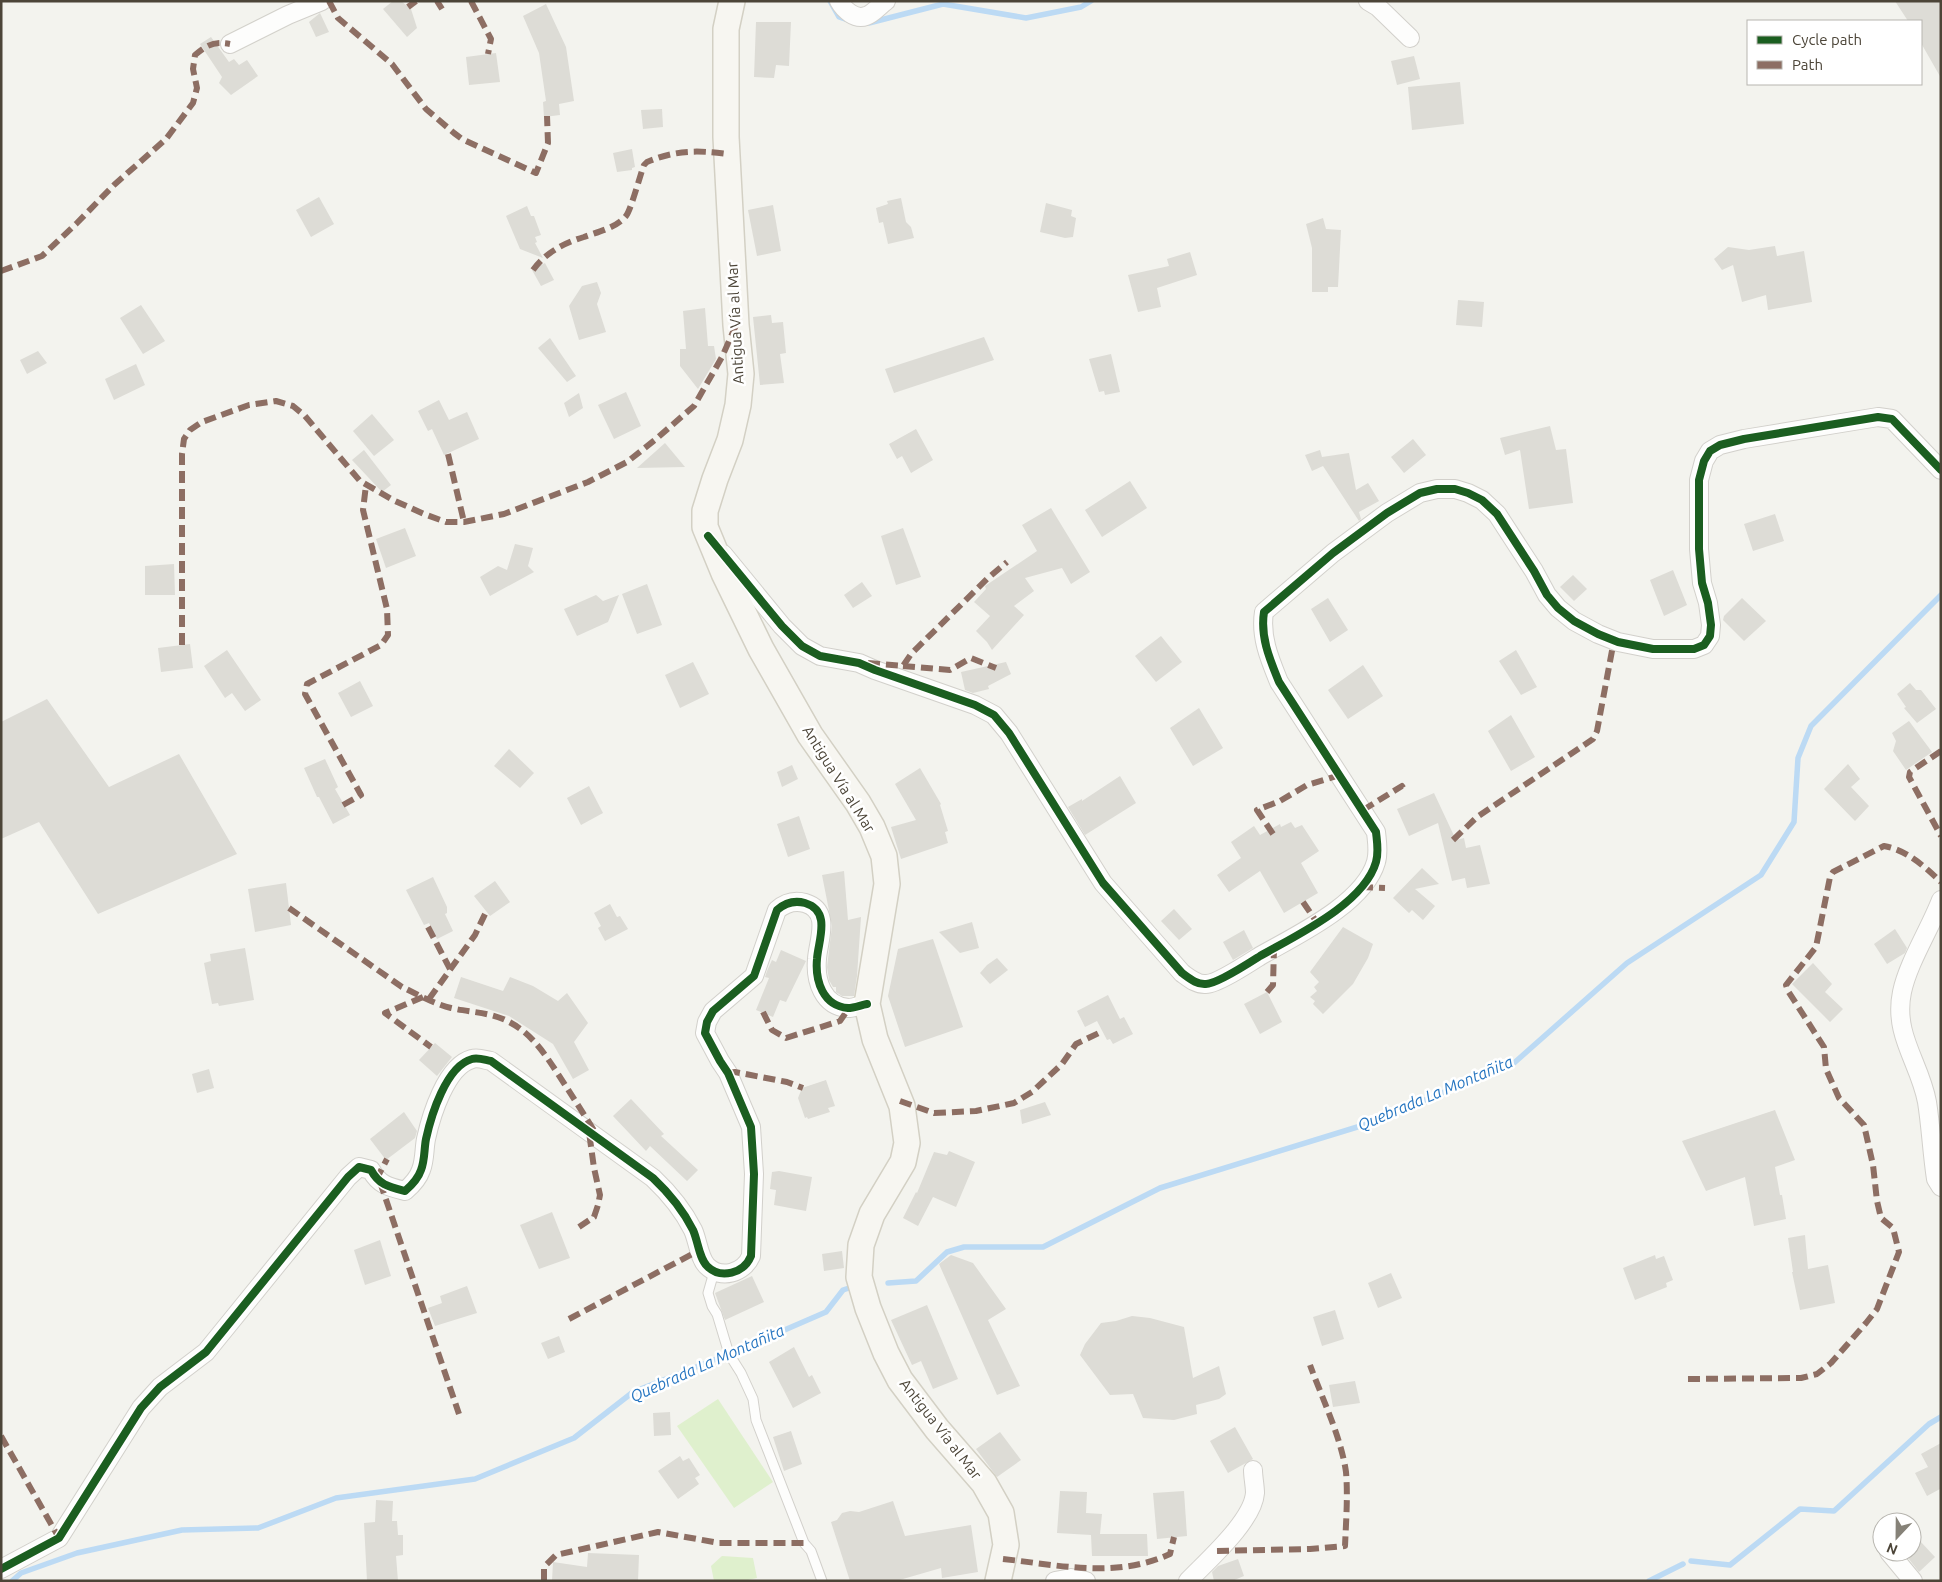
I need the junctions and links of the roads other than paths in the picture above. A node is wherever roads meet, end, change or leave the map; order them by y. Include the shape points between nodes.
1 (322, 1) edge
2 (732, 1) edge
3 (839, 1) edge
4 (886, 1) edge
5 (1368, 1) edge
6 (1410, 38) dead end
7 (230, 44) dead end
8 (1941, 470) edge
9 (708, 536) junction
10 (1941, 900) edge
11 (867, 1004) junction
12 (1941, 1187) edge
13 (714, 1272) junction
14 (1253, 1470) dead end
15 (1897, 1562) edge
16 (1, 1569) edge
17 (822, 1581) edge
18 (998, 1581) edge
19 (1055, 1581) edge
20 (1086, 1581) edge
21 (1188, 1581) edge
22 (1913, 1581) edge

1 - 7 street
2 - 9 main road, Antigua Vía al Mar via 726,28 726,137 741,374 730,440 705,511
3 - 4 street via 848,12 857,16 866,16
5 - 6 street
8 - 9 street via 1892,420 1878,417 1744,439 1710,451 1699,480 1699,548 1702,583 1712,625 1704,645 1694,649 1653,648 1618,642 1574,621 1547,595 1497,514 1482,500 1468,493 1455,489 1420,493 1387,513 1333,553 1264,612 1262,623 1270,660 1279,682 1376,832 1376,862 1361,887 1318,924 1206,984 1195,982 1182,973 1103,883 1009,733 994,715 975,705 859,663 820,656 802,646
9 - 11 main road, Antigua Vía al Mar via 761,649 810,735 858,803 884,856 887,884
10 - 12 street via 1905,978 1900,1006 1904,1039 1927,1102 1936,1179
11 - 13 street via 850,1008 834,1004 824,996 817,975 822,926 816,909 803,902 795,902 785,903 776,910 754,976 712,1011 705,1033 728,1073 752,1127 754,1150 752,1256 748,1265 741,1269
11 - 18 main road, Antigua Vía al Mar via 875,1039 902,1106 907,1143 903,1162 872,1214 861,1245 859,1277 868,1308 900,1380 984,1483 1001,1513 1006,1545
13 - 16 street via 705,1264 682,1211 653,1178 491,1061 472,1059 455,1071 441,1093 426,1139 422,1169 414,1183 405,1191 385,1186 376,1180 371,1170 359,1167 348,1177 206,1352 160,1387 141,1408 59,1538
13 - 17 lane via 708,1293 729,1354 753,1399 756,1420 780,1485
14 - 21 street via 1255,1494 1247,1517
15 - 22 street
19 - 20 street via 1071,1578

